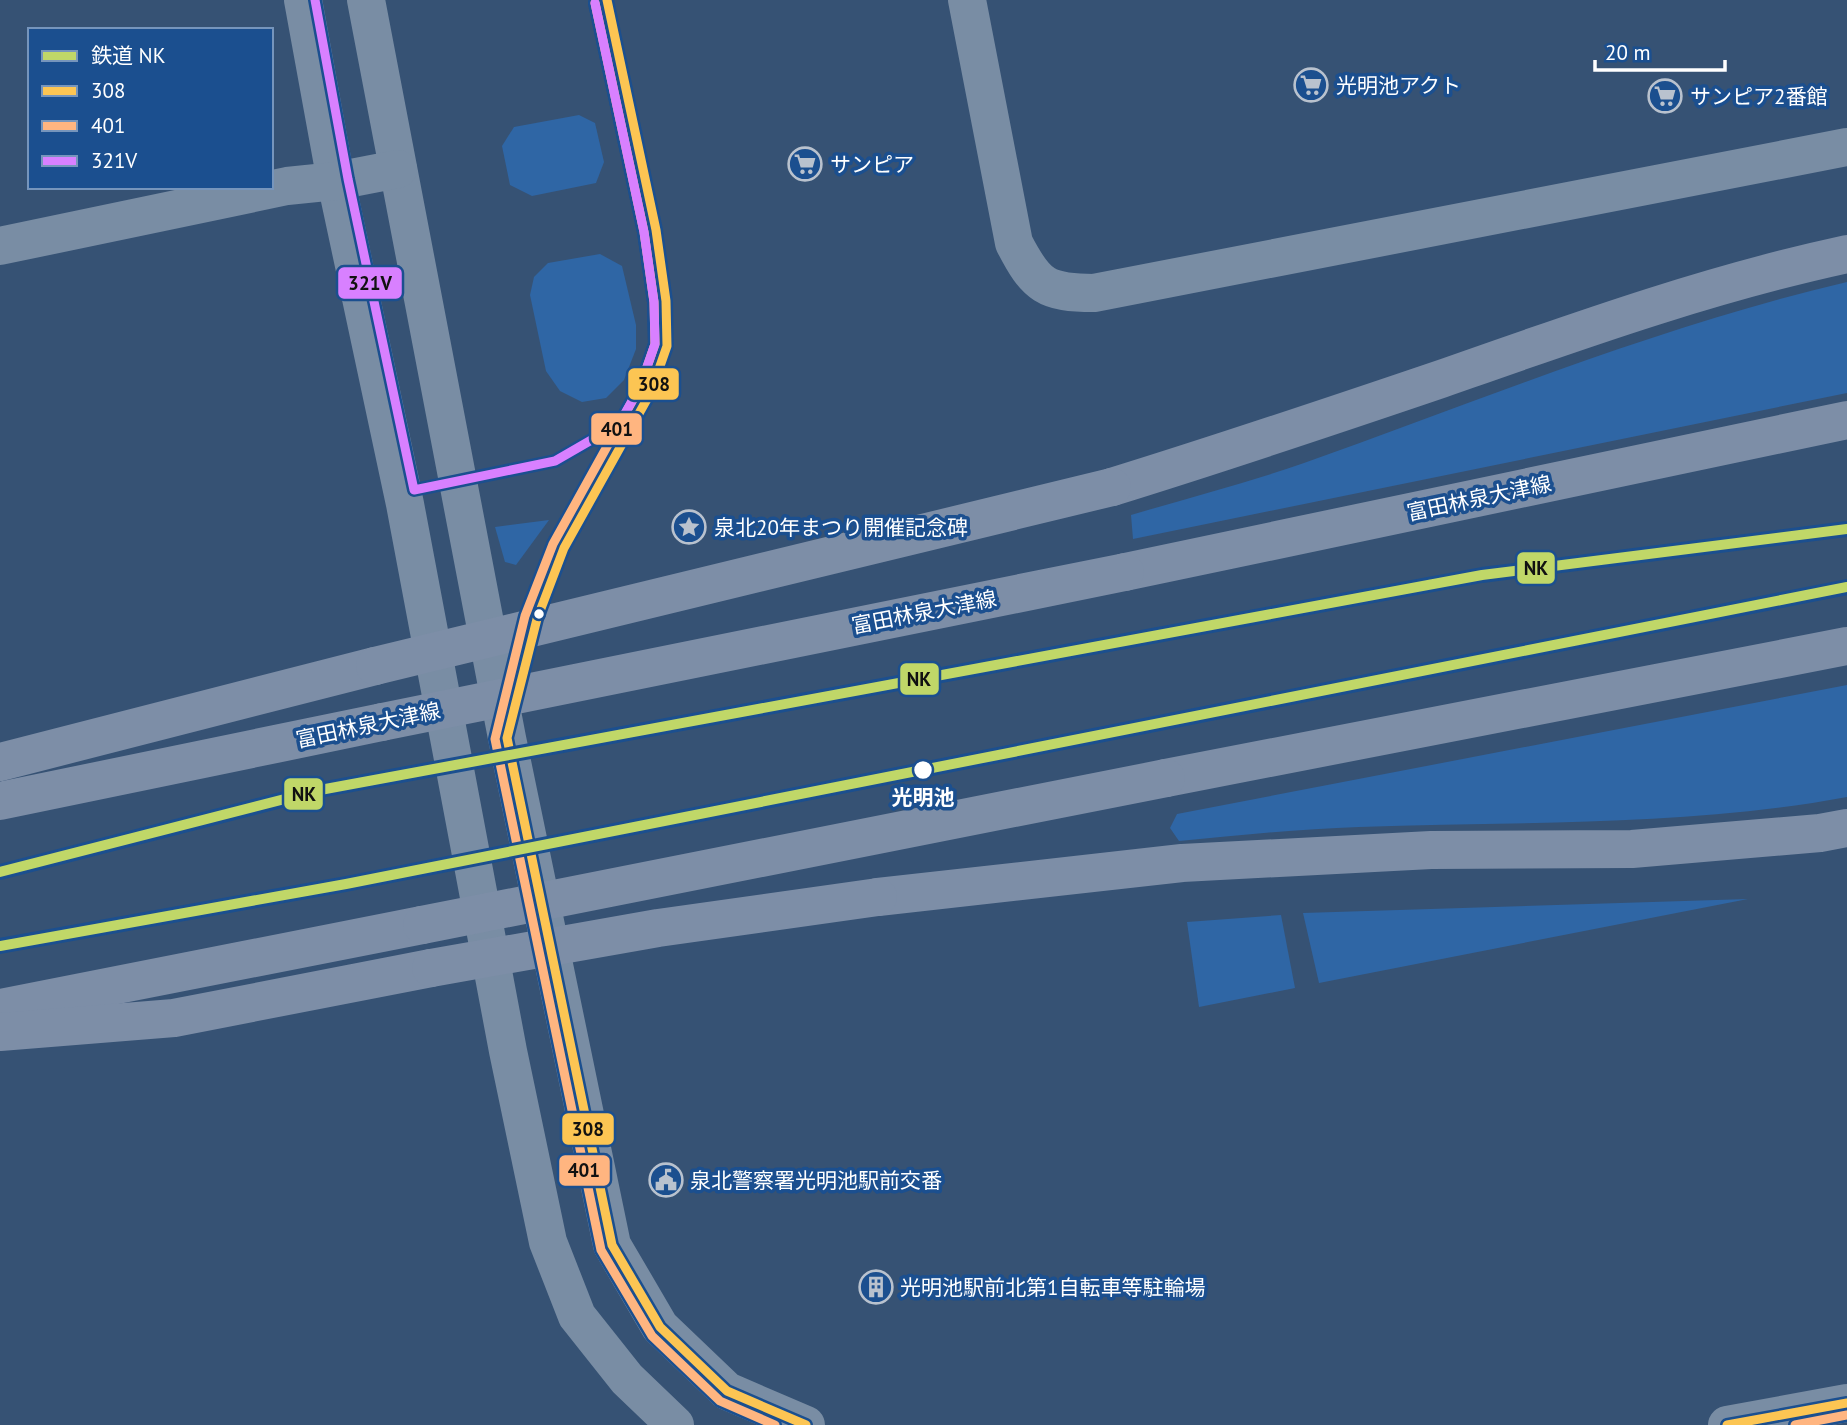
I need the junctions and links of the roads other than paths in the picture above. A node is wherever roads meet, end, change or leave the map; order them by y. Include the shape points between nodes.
1 (303, 0) edge
2 (366, 0) edge
3 (967, 0) edge
4 (1847, 147) edge
5 (398, 169) junction
6 (337, 181) junction
7 (273, 189) edge
8 (273, 189) edge
9 (0, 246) edge
10 (1847, 254) edge
11 (1847, 420) edge
12 (1847, 646) edge
13 (0, 762) edge
14 (0, 801) edge
15 (1847, 828) edge
16 (0, 1007) edge
17 (0, 1032) edge
18 (1847, 1403) edge
19 (675, 1425) edge
20 (806, 1425) edge
21 (1727, 1425) edge

1 - 6 street
2 - 5 street
3 - 4 street via 1014,243 1030,274 1061,293 1094,293
5 - 6 street
5 - 20 street via 515,779 612,1245 660,1327 727,1391
6 - 8 street
6 - 19 street via 548,1242 578,1316 627,1380
7 - 9 street
10 - 13 main road, bridge via 1643,308 1272,437 1112,487
11 - 14 main road, 富田林泉大津線, bridge
12 - 16 main road, bridge
15 - 17 main road, bridge via 1632,849 1431,850 1182,863 878,897 672,926 174,1018
18 - 21 street

